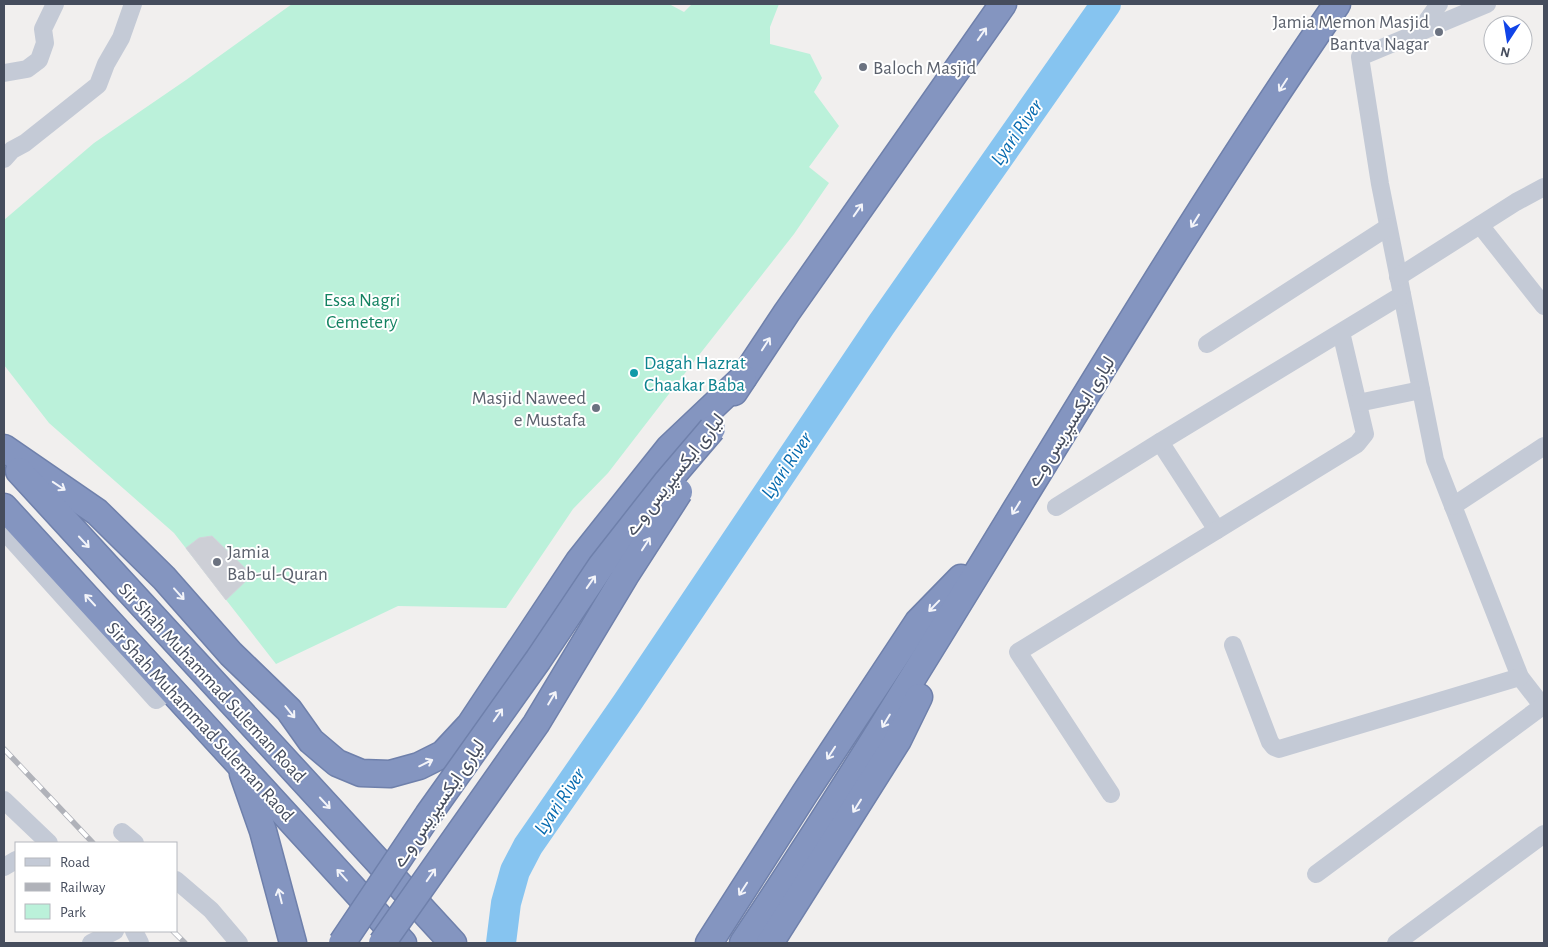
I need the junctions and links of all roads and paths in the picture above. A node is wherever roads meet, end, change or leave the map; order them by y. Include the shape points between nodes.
1 (55, 4) edge
2 (133, 4) edge
3 (1003, 4) edge
4 (1327, 4) edge
5 (1338, 4) edge
6 (1440, 4) edge
7 (1487, 4) edge
8 (1419, 32) junction
9 (1310, 44) junction
10 (4, 73) edge
11 (4, 159) edge
12 (1544, 187) edge
13 (1480, 225) junction
14 (1388, 227) junction
15 (1398, 278) junction
16 (1402, 296) junction
17 (1544, 306) edge
18 (1341, 332) junction
19 (1207, 344) dead end
20 (743, 378) junction
21 (1421, 390) junction
22 (1358, 403) junction
23 (712, 429) junction
24 (1160, 442) junction
25 (1544, 446) edge
26 (4, 448) edge
27 (4, 455) edge
28 (4, 506) edge
29 (1453, 506) junction
30 (1056, 507) dead end
31 (1217, 530) junction
32 (4, 532) edge
33 (993, 546) junction
34 (1233, 645) dead end
35 (1520, 676) junction
36 (172, 689) junction
37 (1544, 706) edge
38 (239, 762) junction
39 (1111, 794) dead end
40 (4, 800) edge
41 (1544, 834) edge
42 (46, 842) edge
43 (15, 861) edge
44 (4, 867) edge
45 (1316, 874) dead end
46 (178, 882) edge
47 (113, 932) edge
48 (394, 941) edge
49 (91, 943) edge
50 (239, 943) edge
51 (293, 943) edge
52 (342, 943) edge
53 (453, 943) edge
54 (709, 943) edge
55 (743, 943) edge
56 (770, 943) edge
57 (1396, 943) edge

1 - 10 street via 43,29 45,43 39,60 27,69
2 - 11 street via 98,85
20 -> 3 highway, لیاری ایکسپریس وے
4 - 9 highway
5 - 9 highway, لیاری ایکسپریس وے
6 - 8 street
7 - 8 street
8 - 14 street via 1360,57
9 -> 33 highway, لیاری ایکسپریس وے via 1199,214
12 - 13 street
13 - 15 street
13 - 17 street
14 - 15 street
14 - 19 street
15 - 16 street
16 - 18 street
16 - 21 street
18 - 22 street
18 - 24 street
20 - 23 highway, لیاری ایکسپریس وے
26 -> 20 highway via 97,512 164,578 231,654 290,710 311,742 337,763 361,773 390,774 419,766 443,754 470,725 579,560 669,448
21 - 22 street
21 - 29 street via 1435,460
22 - 31 street via 1365,434 1357,444
48 -> 23 highway, bridge via 536,724 681,489
52 -> 23 highway, لیاری ایکسپریس وے, bridge via 602,566
24 - 30 street
24 - 31 street
25 - 29 street
27 -> 53 highway, Sir Shah Muhammad Suleman Road
36 -> 28 highway, Sir Shah Muhammad Suleman Raod
29 - 35 street
31 - 39 street via 1018,652
32 - 36 street via 156,700
33 -> 54 highway via 918,622
33 -> 55 highway, لیاری ایکسپریس وے via 876,738
33 -> 56 highway via 898,740
34 - 35 street via 1270,742 1279,749
35 - 37 street
36 - 38 highway, Sir Shah Muhammad Suleman Raod
37 - 45 street
48 -> 38 highway, Sir Shah Muhammad Suleman Raod
51 -> 38 highway via 264,831
40 - 42 street
41 - 57 street
43 - 44 street
46 - 50 street via 211,910
47 - 49 street

